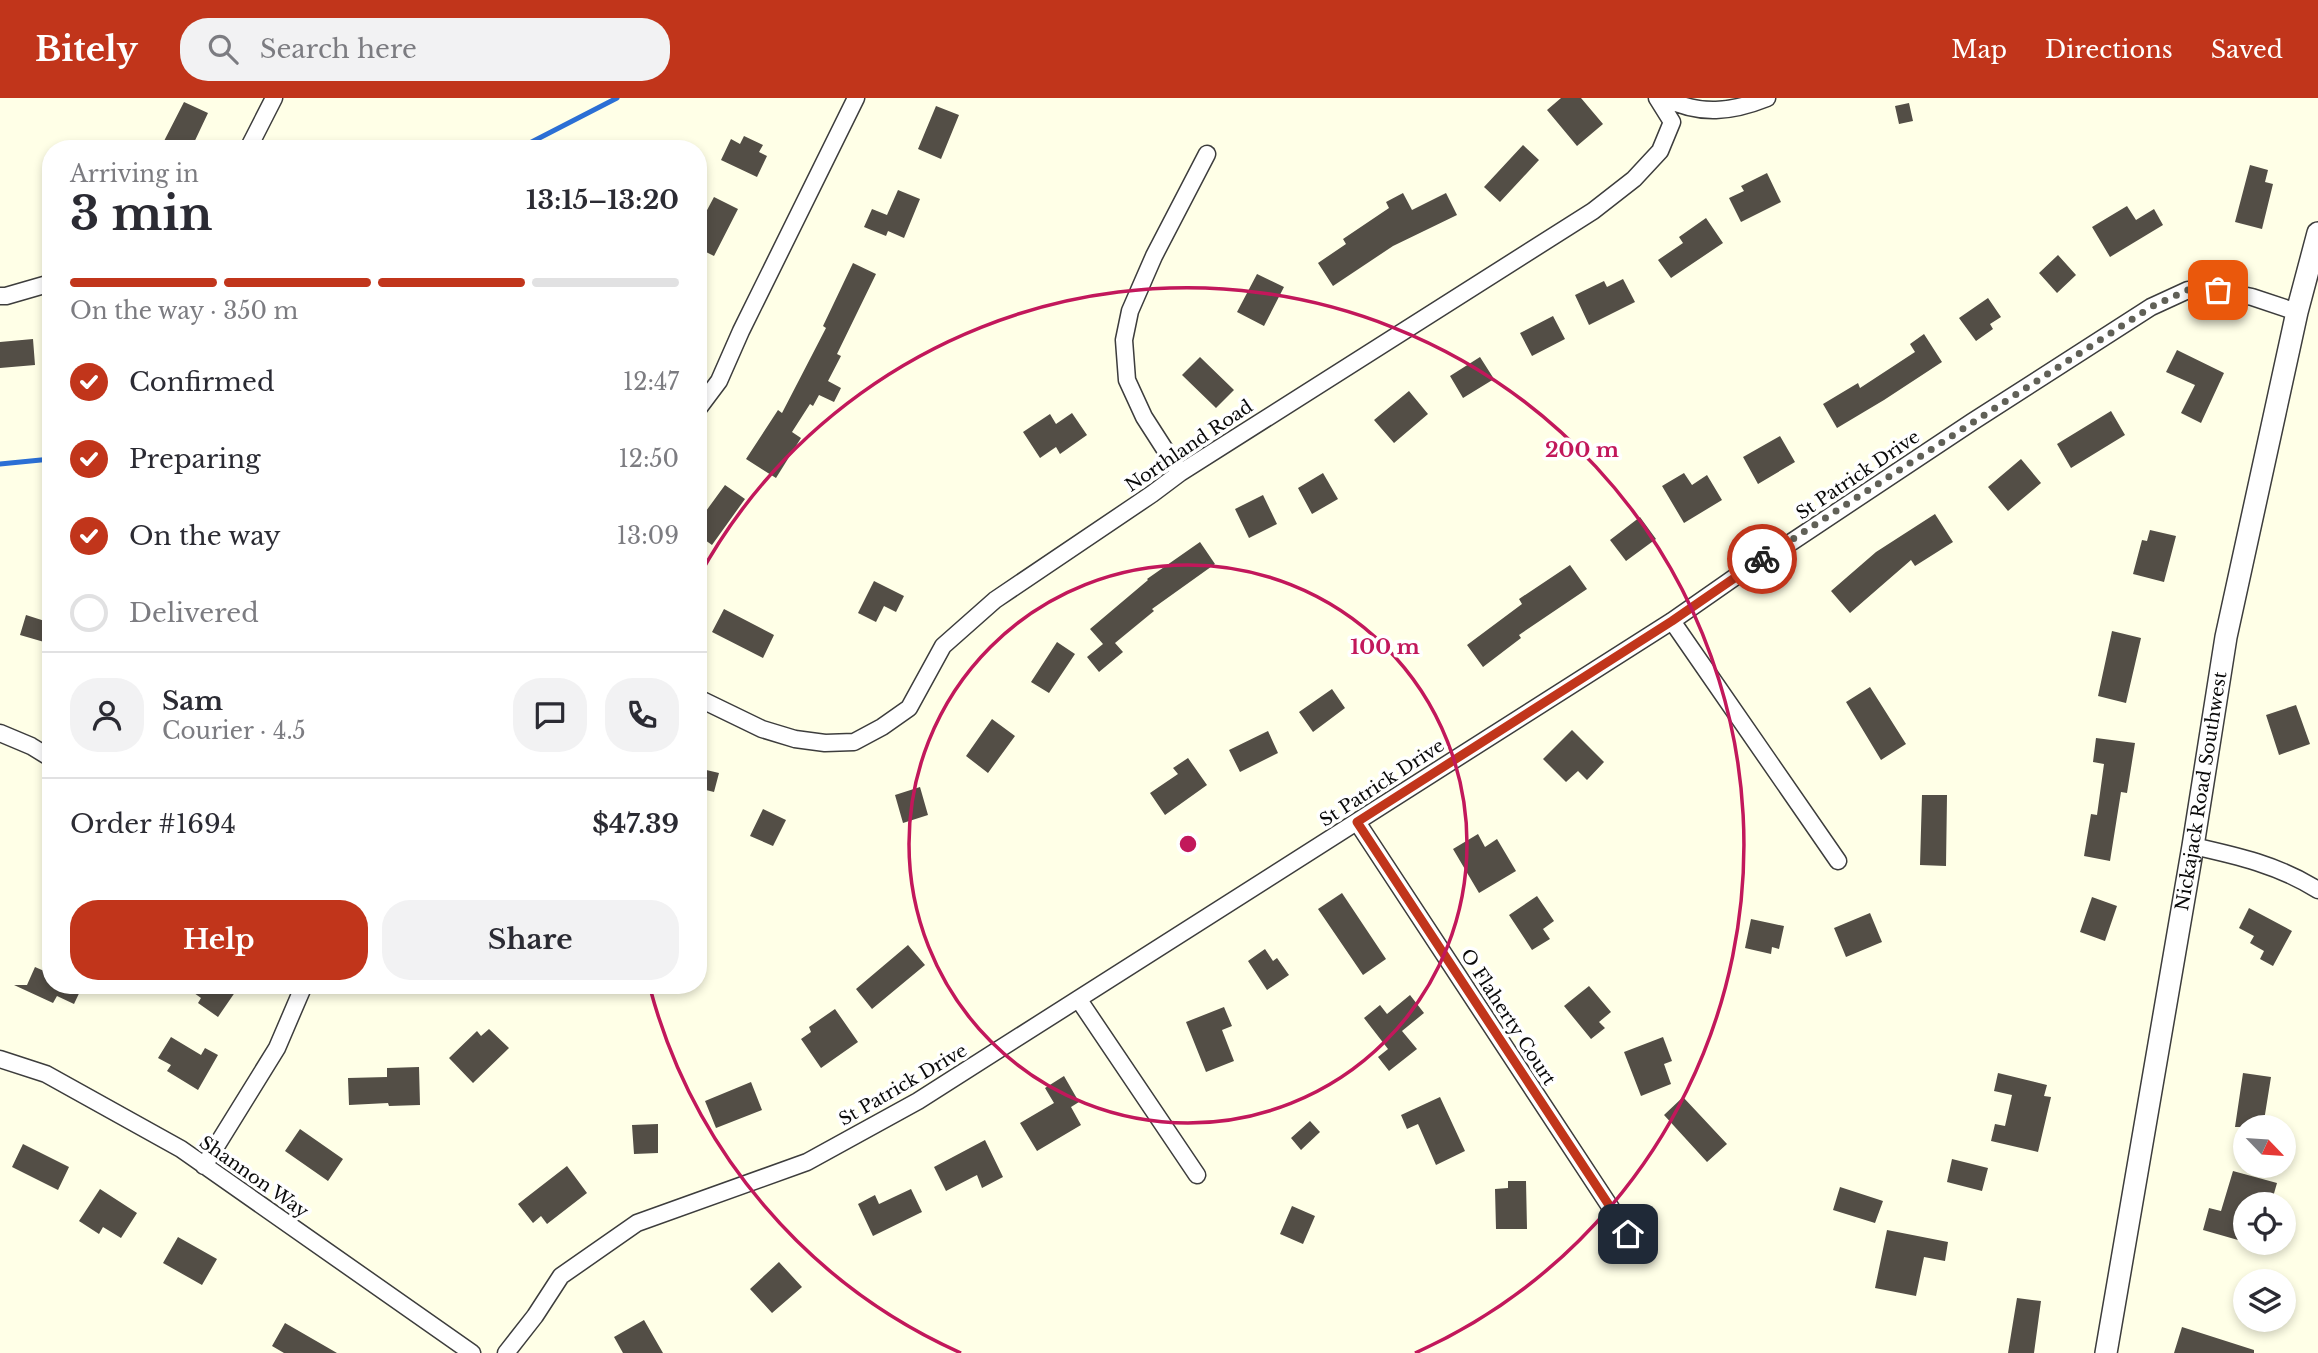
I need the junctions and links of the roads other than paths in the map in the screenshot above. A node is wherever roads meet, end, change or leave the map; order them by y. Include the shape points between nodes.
1 (274, 98) edge
2 (856, 98) edge
3 (1657, 98) edge
4 (1665, 98) edge
5 (1767, 98) edge
6 (253, 140) edge
7 (1207, 154) dead end
8 (2318, 233) edge
9 (42, 286) edge
10 (0, 296) edge
11 (2297, 312) junction
12 (707, 397) edge
13 (1180, 473) junction
14 (1672, 621) junction
15 (707, 702) edge
16 (0, 733) edge
17 (42, 753) edge
18 (1357, 822) junction
19 (2193, 846) junction
20 (1838, 862) dead end
21 (2318, 890) edge
22 (300, 994) edge
23 (1079, 1000) junction
24 (0, 1059) edge
25 (204, 1166) junction
26 (1197, 1175) dead end
27 (1628, 1234) dead end
28 (472, 1353) edge
29 (506, 1353) edge
30 (2105, 1353) edge

1 - 6 street
2 - 12 street via 719,381
3 - 13 street, Northland Road via 1672,122 1660,151 1634,179 1593,211
4 - 5 street via 1715,111 1743,108
7 - 13 street via 1129,311 1124,340 1127,380 1144,417
8 - 11 street, Nickajack Road Southwest
9 - 10 street
11 - 14 street, St Patrick Drive via 2218,290 2188,290 2151,307
11 - 19 street, Nickajack Road Southwest via 2226,637
13 - 15 street, Northland Road via 995,600 943,646 909,708 854,743 795,739
14 - 18 street, St Patrick Drive
14 - 20 street
16 - 17 street
18 - 23 street, St Patrick Drive
18 - 27 street, O Flaherty Court
19 - 21 street via 2251,858
19 - 30 street, Nickajack Road Southwest
22 - 25 street via 277,1048
23 - 26 street
23 - 29 street, St Patrick Drive via 918,1101 807,1162 636,1223 561,1276
24 - 25 street, Shannon Way via 46,1074
25 - 28 street, Shannon Way

